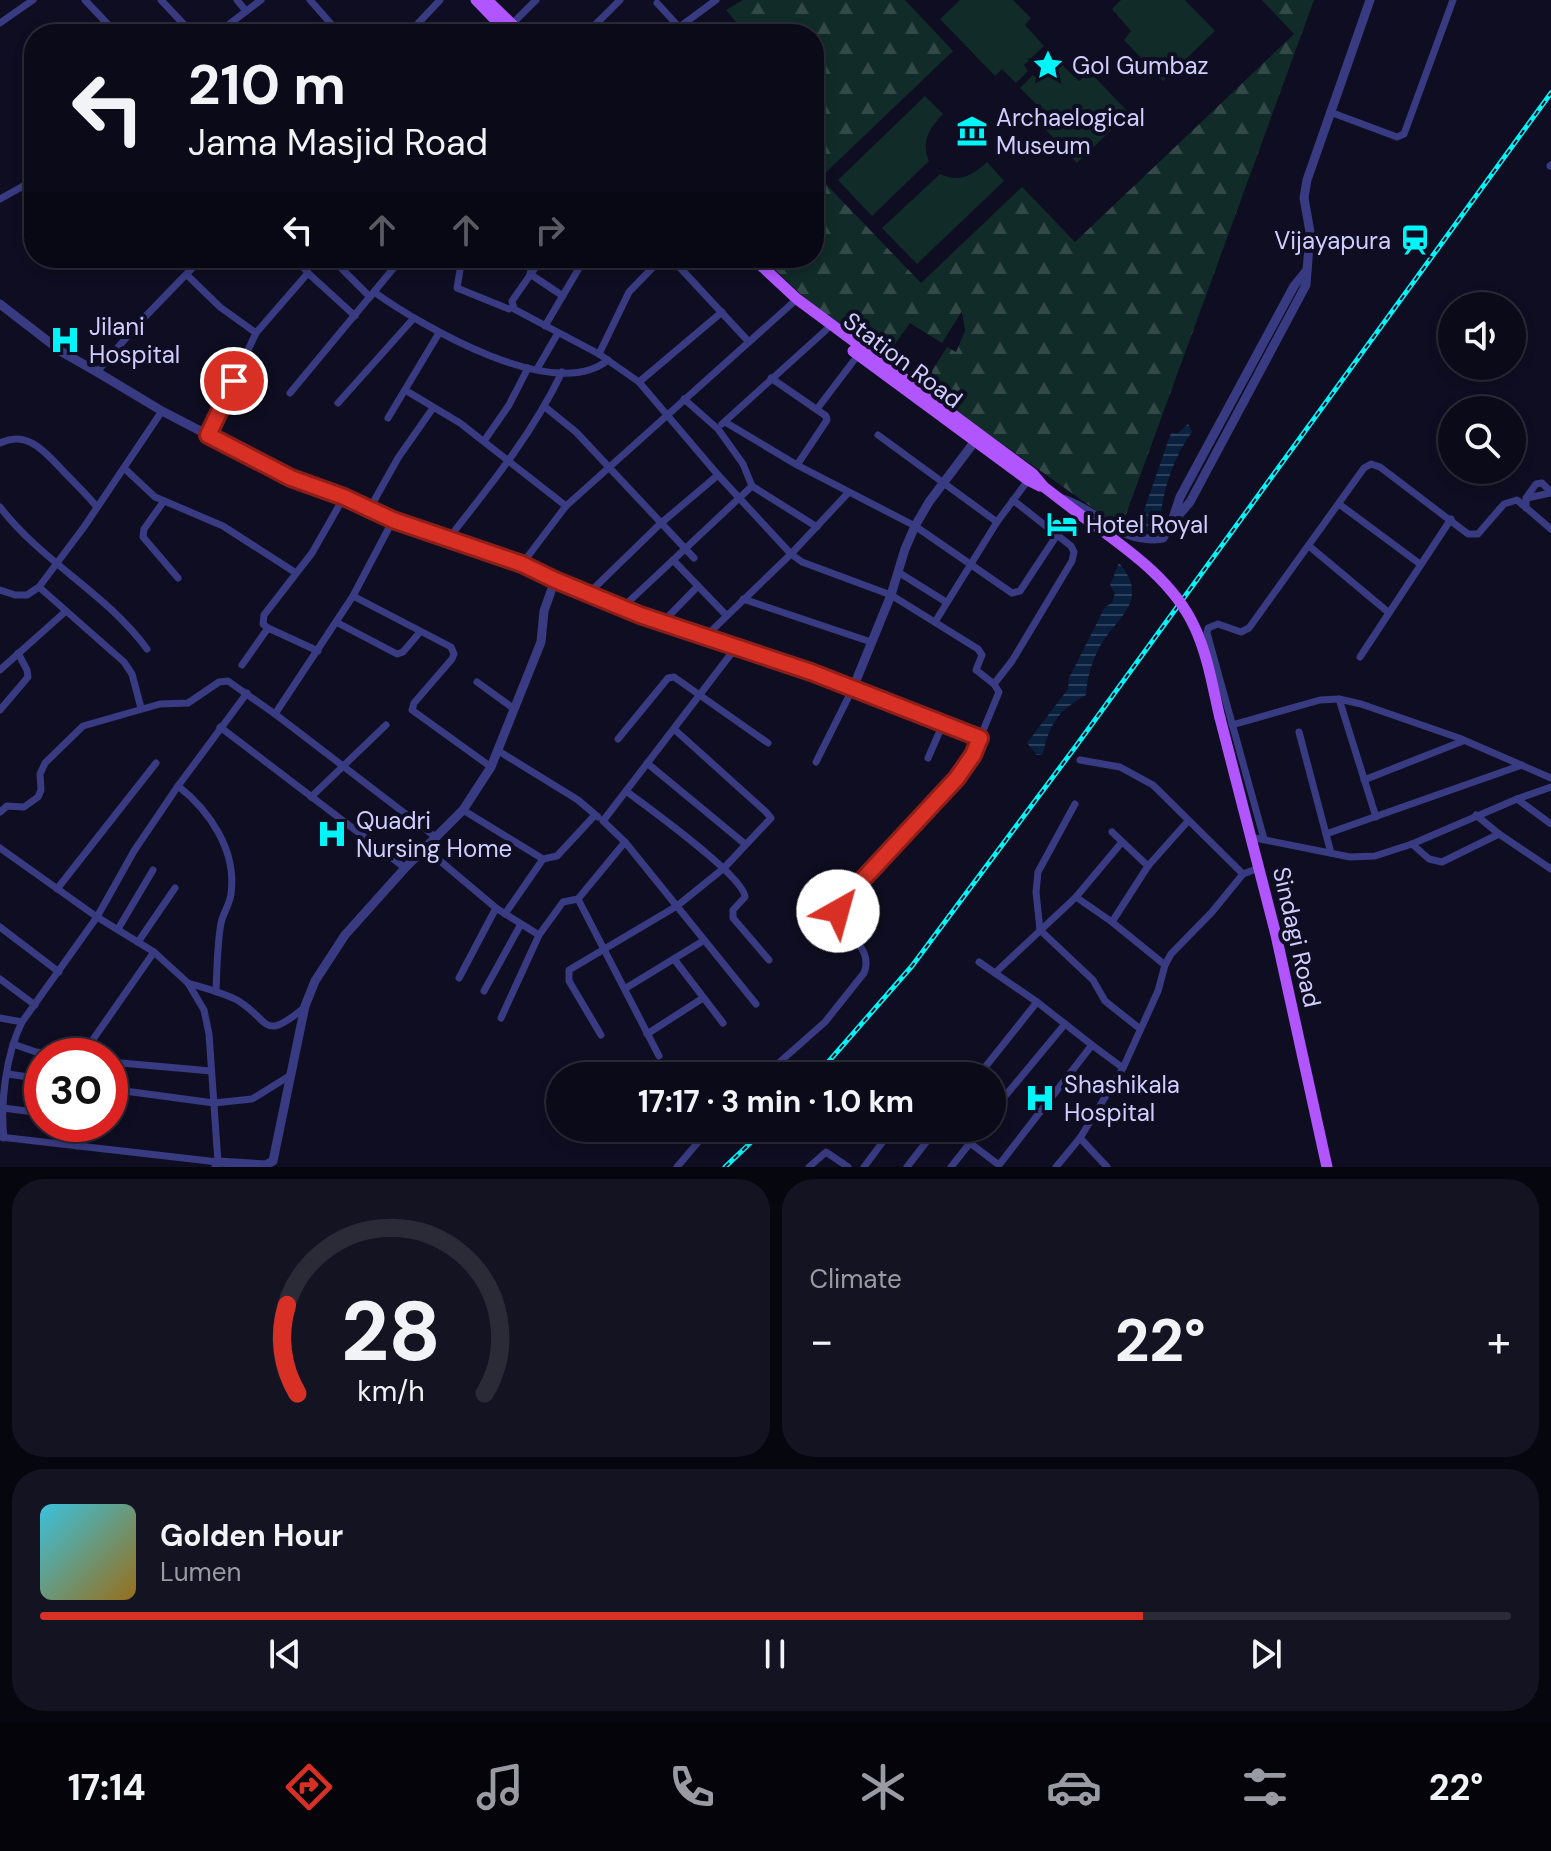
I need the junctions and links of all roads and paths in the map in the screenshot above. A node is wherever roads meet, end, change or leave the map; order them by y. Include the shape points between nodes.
1 (33, 0) edge
2 (85, 0) edge
3 (161, 0) edge
4 (237, 0) edge
5 (261, 0) edge
6 (310, 0) edge
7 (440, 0) edge
8 (476, 0) edge
9 (487, 0) edge
10 (536, 0) edge
11 (620, 0) edge
12 (716, 0) edge
13 (1370, 0) edge
14 (1453, 0) edge
15 (657, 3) dead end
16 (246, 11) junction
17 (0, 23) edge
18 (108, 24) edge
19 (184, 24) edge
20 (229, 24) edge
21 (331, 24) edge
22 (417, 24) edge
23 (504, 24) edge
24 (506, 24) edge
25 (514, 24) edge
26 (596, 24) edge
27 (676, 24) edge
28 (683, 24) edge
29 (1330, 112) junction
30 (24, 186) edge
31 (0, 199) edge
32 (193, 268) edge
33 (304, 268) edge
34 (342, 268) edge
35 (394, 268) edge
36 (460, 268) edge
37 (532, 268) edge
38 (534, 268) edge
39 (579, 268) edge
40 (649, 268) edge
41 (680, 268) edge
42 (755, 268) edge
43 (763, 268) edge
44 (308, 273) junction
45 (530, 274) junction
46 (187, 275) junction
47 (372, 294) junction
48 (563, 296) junction
49 (794, 301) junction
50 (0, 304) edge
51 (509, 309) dead end
52 (722, 312) junction
53 (355, 316) junction
54 (413, 319) junction
55 (545, 326) junction
56 (826, 330) junction
57 (256, 333) junction
58 (439, 333) junction
59 (558, 333) junction
60 (749, 342) junction
61 (599, 354) junction
62 (858, 355) junction
63 (608, 360) junction
64 (528, 368) junction
65 (537, 369) junction
66 (97, 372) junction
67 (562, 372) junction
68 (771, 378) junction
69 (639, 382) junction
70 (405, 390) junction
71 (290, 393) dead end
72 (684, 399) junction
73 (338, 403) dead end
74 (545, 407) junction
75 (433, 408) junction
76 (817, 409) junction
77 (162, 411) junction
78 (666, 415) junction
79 (388, 418) dead end
80 (725, 422) junction
81 (718, 429) junction
82 (208, 435) junction
83 (878, 435) dead end
84 (484, 441) junction
85 (975, 441) junction
86 (0, 443) edge
87 (508, 461) junction
88 (797, 465) junction
89 (608, 466) junction
90 (124, 468) junction
91 (718, 475) junction
92 (1030, 477) junction
93 (944, 483) junction
94 (752, 486) junction
95 (1551, 492) edge
96 (848, 493) junction
97 (1056, 496) junction
98 (344, 497) junction
99 (740, 498) junction
100 (1526, 498) junction
101 (1013, 500) junction
102 (1517, 500) junction
103 (164, 501) junction
104 (1339, 504) junction
105 (566, 506) junction
106 (97, 507) junction
107 (370, 508) junction
108 (1526, 508) junction
109 (1, 512) edge
110 (1451, 519) junction
111 (393, 520) junction
112 (997, 522) junction
113 (660, 524) junction
114 (915, 526) junction
115 (814, 529) junction
116 (1551, 529) edge
117 (1057, 535) junction
118 (448, 539) junction
119 (1309, 546) junction
120 (685, 549) junction
121 (791, 554) junction
122 (694, 558) dead end
123 (673, 560) junction
124 (522, 564) junction
125 (970, 564) junction
126 (1420, 564) junction
127 (56, 565) junction
128 (898, 572) junction
129 (296, 573) junction
130 (178, 578) dead end
131 (555, 580) junction
132 (698, 586) junction
133 (39, 587) junction
134 (0, 590) edge
135 (588, 594) junction
136 (891, 595) junction
137 (353, 596) junction
138 (743, 599) junction
139 (946, 602) junction
140 (622, 608) junction
141 (66, 611) junction
142 (1388, 612) junction
143 (726, 615) junction
144 (336, 622) junction
145 (663, 622) junction
146 (935, 622) junction
147 (268, 628) junction
148 (420, 632) junction
149 (705, 637) junction
150 (871, 642) junction
151 (737, 646) junction
152 (147, 649) dead end
153 (318, 651) junction
154 (18, 653) junction
155 (1360, 657) dead end
156 (242, 665) dead end
157 (0, 670) edge
158 (477, 682) dead end
159 (994, 684) junction
160 (853, 688) junction
161 (247, 693) junction
162 (700, 695) junction
163 (1339, 699) junction
164 (141, 708) junction
165 (513, 708) junction
166 (0, 710) edge
167 (275, 714) junction
168 (1220, 718) joint
169 (943, 724) junction
170 (386, 725) dead end
171 (1232, 725) junction
172 (220, 727) junction
173 (674, 729) junction
174 (1299, 732) dead end
175 (980, 738) junction
176 (618, 739) dead end
177 (1464, 741) junction
178 (768, 743) dead end
179 (497, 750) junction
180 (928, 758) dead end
181 (1080, 760) dead end
182 (816, 762) dead end
183 (156, 763) dead end
184 (647, 763) junction
185 (1522, 765) junction
186 (342, 766) junction
187 (491, 767) junction
188 (1551, 778) edge
189 (1364, 780) junction
190 (178, 786) junction
191 (1551, 787) edge
192 (626, 791) junction
193 (311, 797) junction
194 (1517, 799) junction
195 (1075, 804) dead end
196 (463, 810) junction
197 (0, 812) edge
198 (595, 815) junction
199 (1476, 815) junction
200 (1376, 817) junction
201 (603, 821) junction
202 (1188, 821) junction
203 (1549, 821) edge
204 (1112, 832) dead end
205 (1326, 834) junction
206 (1499, 834) junction
207 (1250, 837) junction
208 (437, 838) junction
209 (1264, 839) junction
210 (625, 842) junction
211 (1122, 842) junction
212 (745, 844) junction
213 (1412, 844) junction
214 (0, 849) edge
215 (426, 849) junction
216 (1331, 853) junction
217 (543, 859) junction
218 (1148, 866) junction
219 (405, 868) junction
220 (724, 868) junction
221 (1259, 868) junction
222 (1551, 869) edge
223 (153, 870) dead end
224 (1243, 874) junction
225 (175, 888) dead end
226 (57, 889) junction
227 (1076, 897) junction
228 (578, 899) junction
229 (677, 906) junction
230 (496, 908) junction
231 (505, 914) junction
232 (97, 917) junction
233 (1112, 922) junction
234 (521, 924) junction
235 (0, 927) edge
236 (118, 929) junction
237 (1040, 930) junction
238 (539, 935) junction
239 (703, 941) junction
240 (138, 942) junction
241 (606, 951) junction
242 (154, 952) junction
243 (674, 959) junction
244 (769, 960) dead end
245 (979, 962) dead end
246 (1165, 965) junction
247 (59, 972) junction
248 (995, 973) junction
249 (459, 978) dead end
250 (0, 979) edge
251 (188, 983) junction
252 (626, 988) junction
253 (484, 991) dead end
254 (216, 992) junction
255 (703, 998) junction
256 (1037, 1002) junction
257 (756, 1004) dead end
258 (35, 1005) junction
259 (305, 1006) junction
260 (0, 1017) edge
261 (501, 1018) dead end
262 (22, 1022) junction
263 (723, 1023) dead end
264 (1065, 1024) junction
265 (1139, 1028) junction
266 (647, 1034) junction
267 (601, 1035) dead end
268 (94, 1038) edge
269 (13, 1044) junction
270 (1092, 1045) junction
271 (24, 1048) edge
272 (659, 1056) dead end
273 (780, 1062) edge
274 (989, 1062) edge
275 (128, 1064) edge
276 (1123, 1068) junction
277 (211, 1071) junction
278 (8, 1074) junction
279 (291, 1075) junction
280 (24, 1076) edge
281 (128, 1091) edge
282 (1006, 1095) edge
283 (214, 1103) junction
284 (3, 1108) junction
285 (24, 1111) edge
286 (2, 1137) edge
287 (1080, 1138) junction
288 (78, 1142) edge
289 (698, 1142) edge
290 (883, 1142) edge
291 (926, 1142) edge
292 (970, 1143) joint
293 (77, 1146) junction
294 (217, 1165) edge
295 (1327, 1165) edge
296 (999, 1166) edge
297 (677, 1167) edge
298 (809, 1167) edge
299 (848, 1167) edge
300 (864, 1167) edge
301 (907, 1167) edge
302 (951, 1167) edge
303 (1056, 1167) edge
304 (1107, 1167) edge

1 - 17 street
2 - 18 street
3 - 19 street
4 - 16 street
5 - 16 street
6 - 21 street
7 - 22 street
8 - 23 main road
9 - 24 main road
10 - 25 street
11 - 26 street
12 - 28 street
13 - 29 street
14 - 29 street via 1404,134 1397,137
15 - 27 street
16 - 20 street
29 - 97 street via 1304,198 1310,232 1306,285 1190,502 1160,539 1127,536 1079,504
30 - 31 street
32 - 46 street
33 - 44 street
34 - 47 street
35 - 47 street
36 - 51 street via 457,288
37 - 45 street
38 - 45 street
39 - 48 street
40 - 61 street via 629,292
41 - 52 street
42 - 49 main road, Station Road
43 - 49 main road, Station Road
44 - 53 street
44 - 57 street
45 - 48 street
45 - 55 street via 512,306
46 - 57 street
46 - 66 street
47 - 53 street
47 - 54 street
48 - 55 street
49 - 56 main road, Station Road
49 - 60 street
49 - 92 main road, Station Road
50 - 66 street
52 - 60 street
52 - 69 street
53 - 71 street
54 - 58 street
54 - 73 street
55 - 59 street
56 - 62 main road, Station Road
56 - 68 street
57 - 82 street
58 - 64 street
58 - 70 street
59 - 61 street
59 - 65 street
60 - 72 street
61 - 63 street
62 - 76 street
62 - 85 main road, Station Road
63 - 67 street via 590,371
63 - 69 street
64 - 65 street
64 - 84 street
65 - 67 street
66 - 77 street
67 - 74 street
68 - 76 street
68 - 80 street
69 - 78 street
70 - 75 street
70 - 79 street
72 - 78 street
72 - 81 street
74 - 87 street
74 - 89 street
75 - 84 street
75 - 107 street
76 - 88 street via 827,420
77 - 82 street
77 - 90 street
78 - 89 street
78 - 91 street
80 - 81 street
80 - 88 street
81 - 94 street
82 - 98 street via 291,478
83 - 93 street
84 - 87 street
85 - 92 main road, Station Road
85 - 93 street
86 - 106 street via 16,438 43,449
87 - 105 street
87 - 118 street
88 - 96 street
89 - 105 street
89 - 113 street
90 - 103 street
90 - 106 street
91 - 99 street
91 - 113 street
92 - 97 main road, Station Road
92 - 101 street
93 - 112 street
93 - 114 street
94 - 99 street
94 - 115 street
95 - 100 street
96 - 114 street
96 - 115 street
97 - 168 main road, Station Road, bridge via 1145,565 1184,609 1202,649
98 - 107 street
98 - 129 street
99 - 120 street
99 - 121 street
100 - 102 street
100 - 108 street
101 - 112 street
101 - 117 street
102 - 108 street
102 - 110 street via 1504,504 1474,535
103 - 129 street via 223,526
103 - 130 street via 142,532
104 - 110 street via 1371,464
104 - 119 street
104 - 126 street
105 - 124 street
106 - 127 street
107 - 111 street
108 - 116 street
109 - 127 street
110 - 126 street
111 - 118 street
111 - 137 street
112 - 125 street
113 - 120 street
113 - 135 street
114 - 125 street
114 - 128 street
115 - 121 street
117 - 125 street via 1016,593
117 - 159 street via 1074,552 1072,561
118 - 124 street
119 - 142 street
119 - 171 street via 1246,631 1218,624 1208,628
120 - 122 street
120 - 123 street
121 - 136 street
121 - 138 street
123 - 132 street
123 - 140 street
124 - 131 street
125 - 139 street
126 - 142 street
127 - 133 street
127 - 152 street via 106,603
128 - 136 street
128 - 139 street
129 - 147 street via 264,615
131 - 135 street
131 - 165 street via 541,642
132 - 143 street
132 - 145 street
133 - 134 street via 27,595
133 - 141 street
135 - 140 street
136 - 146 street
136 - 150 street
137 - 144 street
137 - 148 street
138 - 143 street
138 - 150 street
139 - 146 street
140 - 145 street
141 - 154 street
141 - 164 street via 124,662
142 - 155 street
143 - 149 street
144 - 148 street via 397,654
144 - 153 street
145 - 149 street
146 - 159 street via 980,652 976,670
147 - 153 street
147 - 156 street
148 - 187 street via 451,647 454,654 412,710
149 - 151 street
150 - 160 street
151 - 160 street
151 - 162 street
153 - 167 street
154 - 157 street
154 - 166 street via 28,677
158 - 165 street
159 - 175 street via 999,692
160 - 169 street
160 - 182 street
161 - 164 street via 228,681 219,682 188,703
161 - 167 street
161 - 172 street
162 - 173 street
162 - 176 street via 668,678
162 - 178 street
163 - 171 street
163 - 177 street
163 - 189 street
164 - 197 street via 76,731 42,768 38,797 24,807 7,806
165 - 179 street
167 - 186 street
168 - 207 main road, Sindagi Road
169 - 175 street
169 - 180 street
170 - 186 street
171 - 209 street
172 - 190 street
172 - 193 street
173 - 184 street
173 - 212 street via 769,815 769,823
174 - 205 street
175 - 273 street via 957,778 839,905 839,916 865,954 867,966 825,1022
177 - 185 street
177 - 189 street
179 - 187 street
179 - 198 street
181 - 202 street via 1136,774
183 - 226 street
184 - 192 street
184 - 212 street
185 - 188 street
185 - 200 street
186 - 193 street
186 - 208 street
187 - 196 street
189 - 200 street
190 - 232 street
190 - 254 street via 198,801 216,826 231,874
191 - 194 street
192 - 201 street
192 - 220 street
193 - 219 street
194 - 199 street
194 - 203 street
195 - 237 street via 1038,872
196 - 208 street
196 - 217 street
198 - 201 street
198 - 217 street via 557,856
199 - 206 street
199 - 213 street
200 - 205 street
201 - 210 street
202 - 218 street
202 - 224 street
204 - 211 street
205 - 216 street
206 - 213 street via 1442,862 1429,859
206 - 222 street
207 - 209 street
207 - 221 main road, Sindagi Road
208 - 215 street
209 - 216 street
210 - 228 street
210 - 229 street
211 - 218 street
211 - 227 street
212 - 220 street
213 - 216 street via 1375,856
214 - 226 street
215 - 219 street
215 - 230 street
217 - 231 street
218 - 233 street
219 - 259 street via 327,959
220 - 229 street
220 - 244 street via 745,893 733,918
221 - 224 street
221 - 295 main road, Sindagi Road
223 - 236 street
224 - 246 street
225 - 240 street
226 - 232 street
227 - 233 street
227 - 237 street
228 - 238 street via 563,902
228 - 241 street
229 - 239 street
229 - 241 street
230 - 231 street
230 - 249 street
231 - 234 street
232 - 236 street
232 - 247 street
233 - 246 street
234 - 238 street
234 - 253 street
235 - 247 street
236 - 240 street
237 - 248 street
237 - 265 street via 1093,980 1105,1001
238 - 261 street
239 - 243 street
239 - 257 street
240 - 242 street
241 - 252 street
241 - 267 street via 573,966 568,976
242 - 251 street
242 - 268 street
243 - 252 street
243 - 255 street
245 - 248 street
246 - 265 street
247 - 258 street
248 - 256 street
250 - 258 street
251 - 254 street
251 - 277 street via 204,1010
252 - 266 street
254 - 259 street via 241,1002 259,1021 274,1027
255 - 263 street
255 - 266 street
256 - 264 street
256 - 274 street
258 - 262 street
259 - 279 street
260 - 262 street
262 - 269 street
264 - 270 street
264 - 282 street
265 - 276 street
266 - 272 street
269 - 271 street
269 - 278 street
270 - 276 street
270 - 296 street
275 - 277 street
276 - 287 street
277 - 283 street
278 - 280 street
278 - 284 street
279 - 283 street via 252,1099
279 - 294 street via 273,1161
281 - 283 street
283 - 294 street
284 - 285 street
284 - 286 street
286 - 293 street
287 - 303 street
287 - 304 street
288 - 293 street
289 - 297 street
290 - 300 street
291 - 301 street
292 - 296 street
292 - 302 street
293 - 294 street
298 - 299 street via 826,1152

